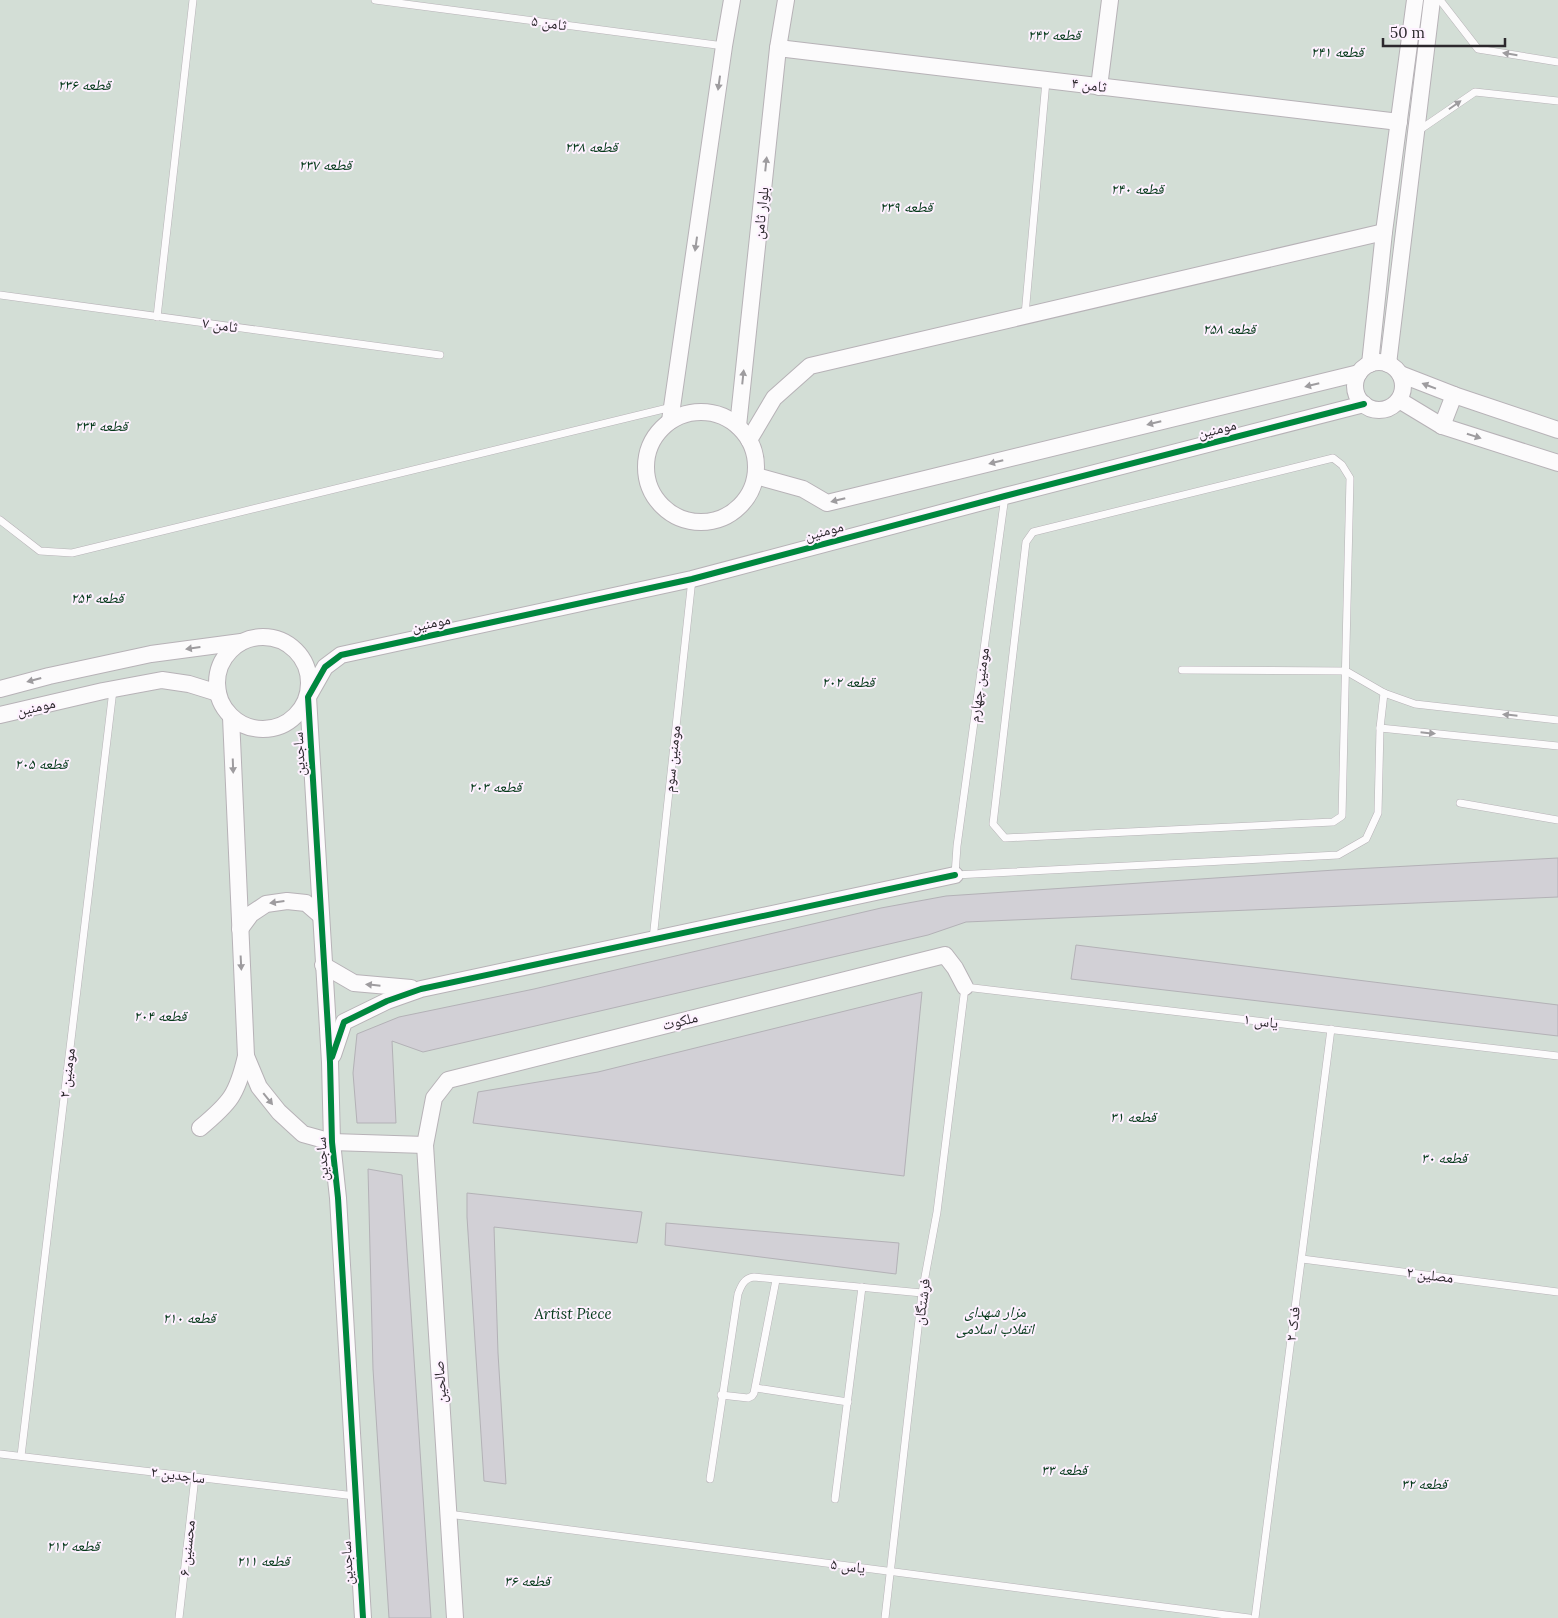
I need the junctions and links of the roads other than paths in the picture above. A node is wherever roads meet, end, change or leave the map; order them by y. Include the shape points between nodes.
1 (194, 0) edge
2 (375, 0) edge
3 (732, 0) edge
4 (786, 0) edge
5 (1110, 0) edge
6 (1415, 0) edge
7 (1432, 0) edge
8 (1440, 0) edge
9 (724, 46) junction
10 (778, 48) junction
11 (1558, 62) edge
12 (1046, 80) junction
13 (1099, 87) junction
14 (1558, 101) edge
15 (1399, 122) junction
16 (1416, 133) junction
17 (1384, 232) junction
18 (0, 296) edge
19 (1025, 315) junction
20 (157, 317) junction
21 (440, 355) dead end
22 (1364, 369) junction
23 (1394, 369) junction
24 (1454, 395) junction
25 (1399, 400) junction
26 (1364, 404) junction
27 (671, 414) junction
28 (738, 426) junction
29 (1442, 426) junction
30 (1558, 430) edge
31 (749, 440) junction
32 (1558, 463) edge
33 (756, 476) junction
34 (1005, 496) junction
35 (0, 520) edge
36 (692, 579) junction
37 (241, 642) junction
38 (1182, 670) dead end
39 (1346, 671) junction
40 (0, 689) edge
41 (114, 689) junction
42 (218, 693) junction
43 (1384, 693) junction
44 (308, 697) junction
45 (0, 715) edge
46 (231, 717) junction
47 (1558, 720) edge
48 (1380, 728) junction
49 (1558, 746) edge
50 (1460, 803) dead end
51 (1558, 820) edge
52 (955, 875) junction
53 (321, 916) junction
54 (240, 929) junction
55 (653, 939) junction
56 (323, 965) junction
57 (965, 987) junction
58 (421, 989) junction
59 (1331, 1029) junction
60 (246, 1056) junction
61 (1558, 1056) edge
62 (330, 1062) junction
63 (200, 1128) dead end
64 (332, 1142) junction
65 (425, 1145) junction
66 (1302, 1259) junction
67 (776, 1280) junction
68 (862, 1287) junction
69 (1558, 1292) edge
70 (922, 1293) junction
71 (756, 1388) junction
72 (721, 1395) junction
73 (848, 1402) junction
74 (0, 1454) edge
75 (21, 1456) junction
76 (195, 1477) junction
77 (710, 1479) dead end
78 (355, 1496) junction
79 (835, 1499) dead end
80 (448, 1514) junction
81 (891, 1571) junction
82 (180, 1618) edge
83 (363, 1618) edge
84 (455, 1618) edge
85 (885, 1618) edge
86 (1249, 1618) edge
87 (1255, 1618) edge

1 - 20 lane
2 - 9 lane, ثامن ۵
3 - 9 street
4 - 10 street, بلوار ثامن
5 - 13 street
6 - 15 street
7 - 16 street
11 -> 8 lane via 1478,49
9 -> 27 street
10 - 12 street, ثامن ۴
28 -> 10 street, بلوار ثامن
12 - 13 street, ثامن ۴
12 - 19 lane
13 - 15 street, ثامن ۴
16 -> 14 lane via 1475,92
15 - 17 street
16 - 23 street
17 - 19 street
17 - 22 street
18 - 20 lane, ثامن ۷
19 - 31 street via 810,366 774,398
20 - 21 lane, ثامن ۷
22 - 23 street via 1379,362
22 - 26 street via 1356,386
22 -> 33 street, مومنین via 827,502 803,489
24 -> 23 street
23 - 25 street via 1403,388
24 - 29 street
24 - 30 street
25 - 26 street via 1382,410
25 - 29 street
26 - 34 street, مومنین
27 - 28 street via 705,412 723,416
27 - 33 street via 649,450 646,468 649,486 658,502 672,514 698,522 724,517 739,507 750,493
27 - 35 lane via 72,553 40,551
28 - 31 street
29 -> 32 street
31 - 33 street via 756,457
34 - 36 street, مومنین
34 - 52 lane, مومنین چهارم
36 - 44 street, مومنین via 341,655 324,667
36 - 55 lane, مومنین سوم
37 -> 40 street, مومنین via 151,654
37 - 42 street via 229,651 221,664 217,678
37 - 44 street via 262,636 277,638 290,645 308,668
38 - 39 lane
39 - 39 lane via 1350,478 1333,458 1033,532 1026,542 994,824 1005,838 1333,822 1342,816
39 - 43 lane
41 - 42 street, مومنین via 162,680
41 - 45 street, مومنین
41 - 75 lane, مومنین ۲
42 - 46 street
47 -> 43 lane via 1415,704
43 - 48 lane
44 - 46 street via 290,722 275,728 252,728
44 - 53 street, ساجدین
46 -> 54 street, ساجدین
48 -> 49 lane
48 - 52 lane via 1378,813 1366,839 1338,855
50 - 51 lane
52 - 55 street
53 -> 54 street via 306,904 288,901 266,904 251,914
53 - 56 street, ساجدین
54 -> 60 street, ساجدین
55 - 58 street
58 -> 56 street via 354,983
56 - 62 street, ساجدین
57 - 59 lane, یاس ۱
57 - 65 street, ملکوت via 945,955 448,1080 434,1098
57 - 70 lane, فرشتگان via 936,1212
58 - 62 street via 386,1001 344,1022
59 - 61 lane, یاس ۱
59 - 66 lane, فدک ۲
60 - 63 street, ساجدین via 234,1094
60 -> 64 street, ساجدین via 259,1087 279,1112 303,1134
62 - 64 street, ساجدین
64 - 65 street
64 - 78 street, ساجدین
65 - 80 street, صالحین
66 - 69 lane, مصلین ۲
66 - 87 lane, فدک ۲
67 - 68 lane
67 - 71 lane
67 - 72 lane via 748,1278 740,1289
68 - 70 lane
68 - 73 lane
70 - 81 lane, فرشتگان
71 - 72 lane via 751,1397
71 - 73 lane
72 - 77 lane
73 - 79 lane
74 - 75 lane, ساجدین ۲
75 - 76 lane, ساجدین ۲
76 - 78 lane, ساجدین ۲
76 - 82 lane, محسنین ۶
78 - 83 street, ساجدین
80 - 81 lane, یاس ۵
80 - 84 street, صالحین
81 - 85 lane, فرشتگان
81 - 86 lane, یاس ۵

